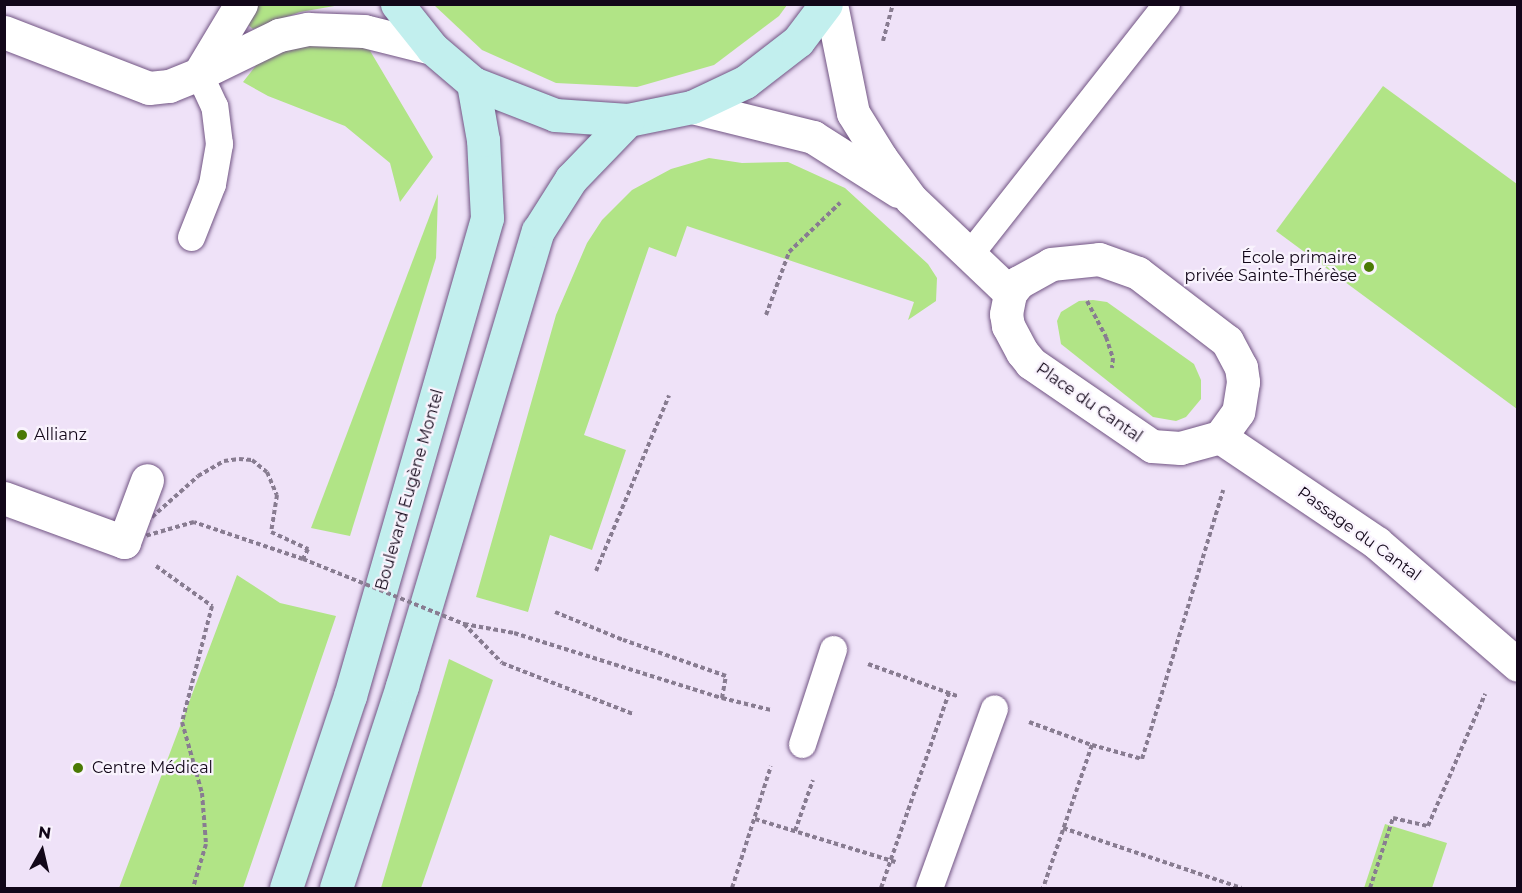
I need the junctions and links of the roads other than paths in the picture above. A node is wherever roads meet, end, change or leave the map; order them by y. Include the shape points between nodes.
1 (241, 4) edge
2 (397, 4) edge
3 (826, 4) edge
4 (831, 4) edge
5 (1166, 4) edge
6 (4, 32) edge
7 (432, 48) junction
8 (199, 74) junction
9 (473, 83) junction
10 (692, 107) junction
11 (628, 120) junction
12 (911, 199) junction
13 (191, 237) dead end
14 (968, 256) junction
15 (1010, 293) junction
16 (1220, 437) junction
17 (147, 480) dead end
18 (4, 498) edge
19 (833, 650) dead end
20 (1518, 665) edge
21 (994, 708) dead end
22 (802, 744) dead end
23 (286, 888) edge
24 (336, 888) edge
25 (929, 888) edge

1 - 8 street
2 - 7 main road
3 - 10 main road via 798,41 745,82
4 - 12 street via 853,113
5 - 14 lane
6 - 8 street via 149,88 169,86
7 - 8 street via 364,31 308,29 279,35
7 - 9 main road
8 - 13 lane via 214,106 219,144 212,184
9 - 11 main road via 555,115
9 - 23 main road, Boulevard Eugène Montel via 483,140 487,218 350,696
10 - 11 main road
10 - 12 street via 813,138
11 - 24 main road via 571,179 538,231 402,687
12 - 14 street
14 - 15 street
15 - 16 street, Place du Cantal via 1008,326 1022,352 1031,363 1086,401 1152,446 1180,448
15 - 16 street via 1027,276 1051,264 1083,259 1127,266 1227,341 1244,382 1238,412
16 - 20 street, Passage du Cantal via 1377,543
17 - 18 street via 128,546
19 - 22 lane
21 - 25 lane

